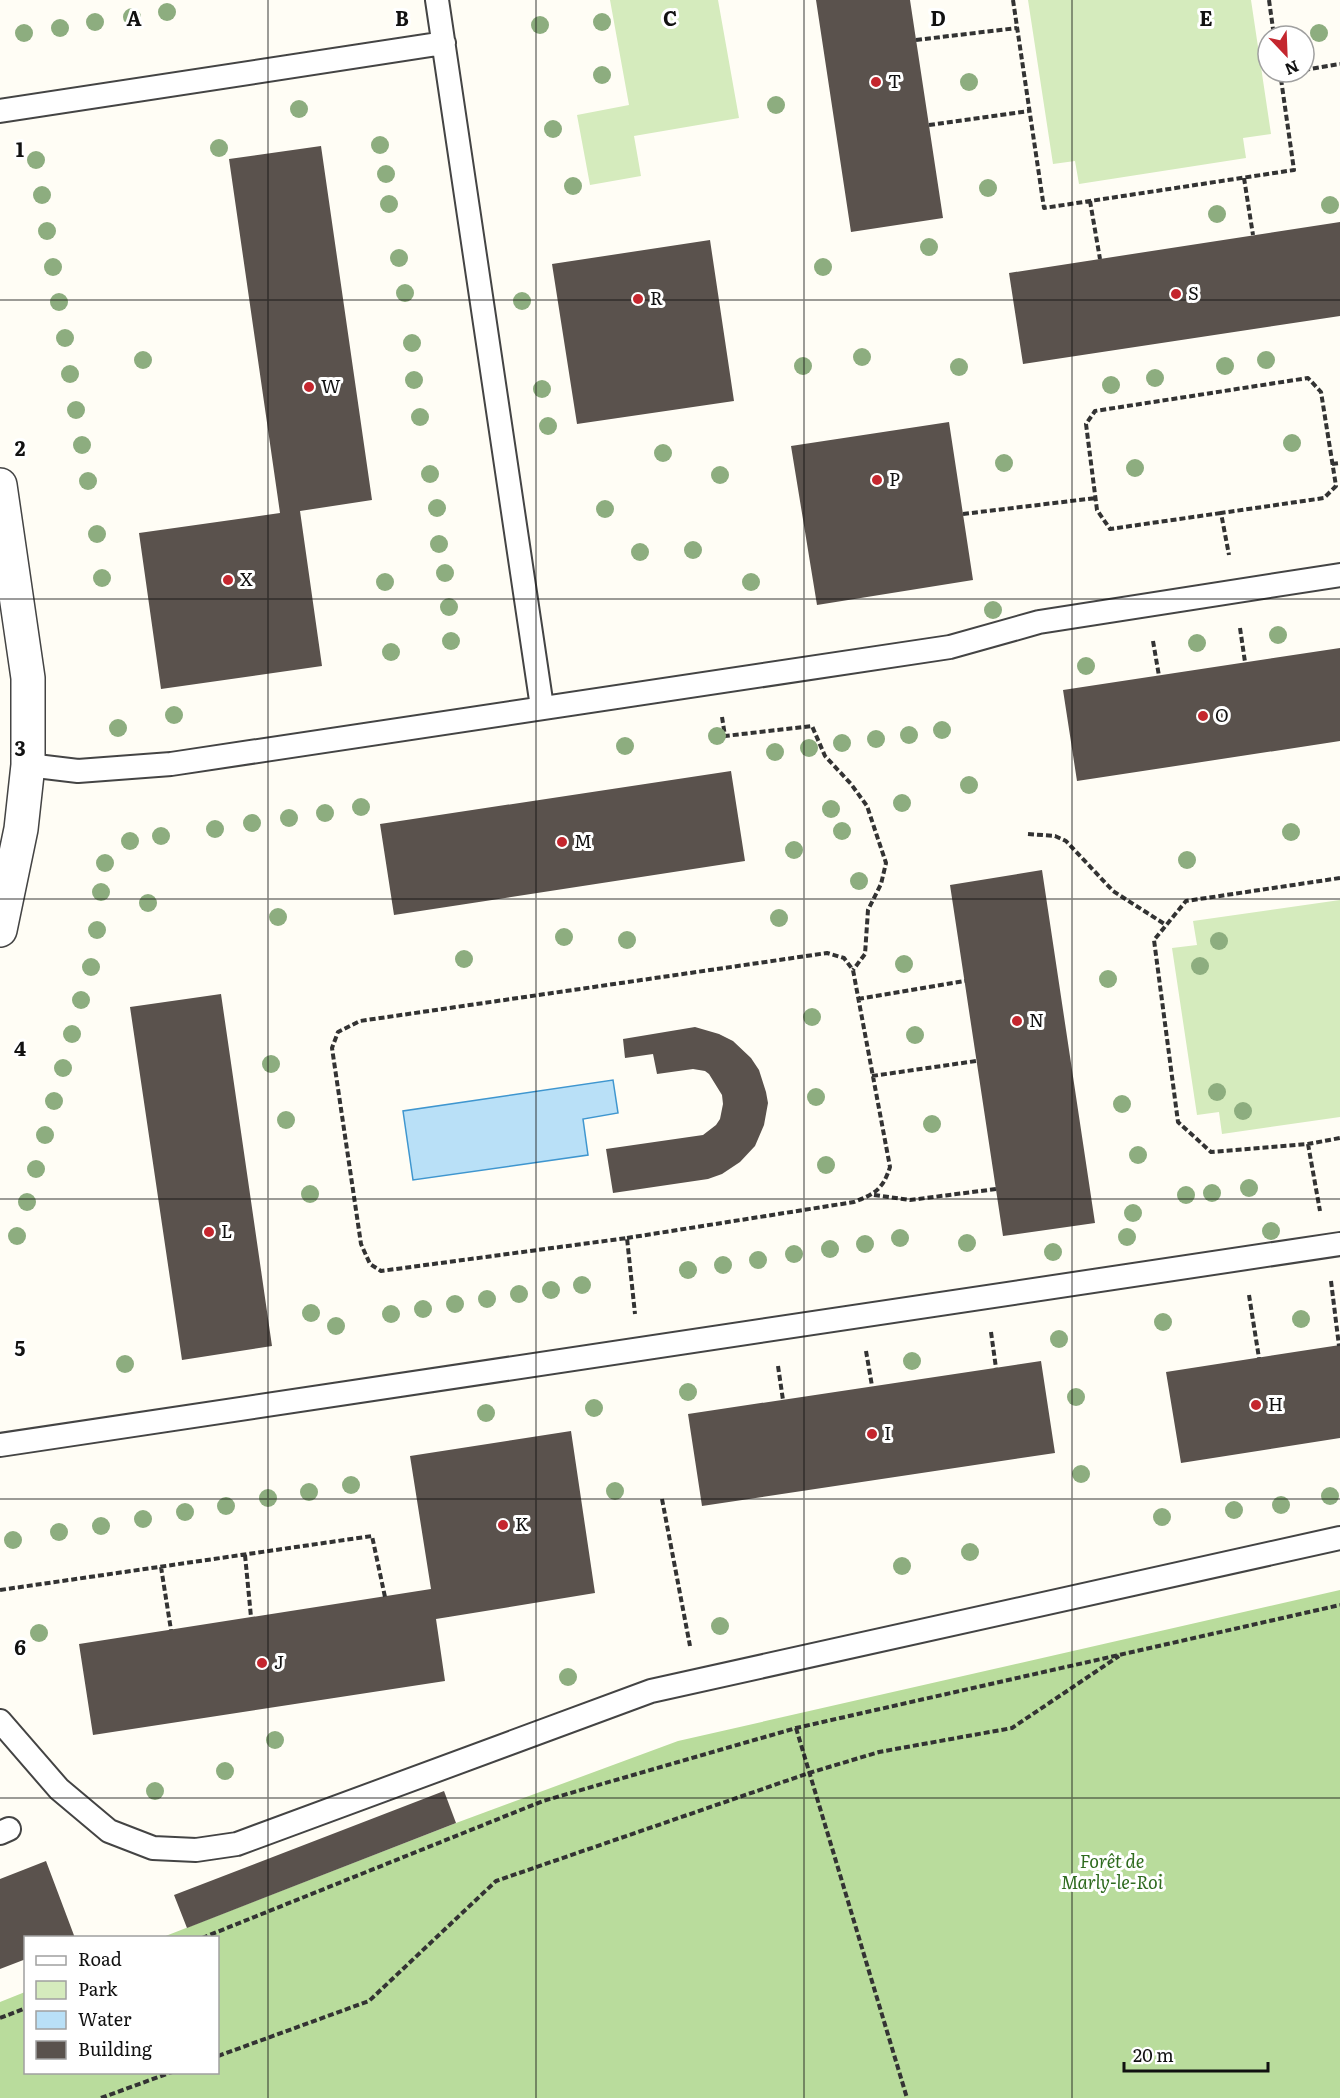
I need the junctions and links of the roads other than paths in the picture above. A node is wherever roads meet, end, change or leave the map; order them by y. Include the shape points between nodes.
1 (437, 0) edge
2 (444, 43) junction
3 (0, 111) edge
4 (0, 485) edge
5 (1340, 575) edge
6 (542, 707) junction
7 (28, 765) junction
8 (0, 930) edge
9 (1333, 1245) edge
10 (0, 1445) edge
11 (1340, 1538) edge
12 (0, 1720) edge

1 - 2 lane
2 - 3 lane
2 - 6 lane
4 - 7 street via 28,678
5 - 6 lane via 1039,622 950,647
6 - 7 lane via 171,764 78,771
7 - 8 street via 21,829
9 - 10 lane
11 - 12 lane via 651,1691 237,1844 196,1850 153,1848 109,1831 59,1789

